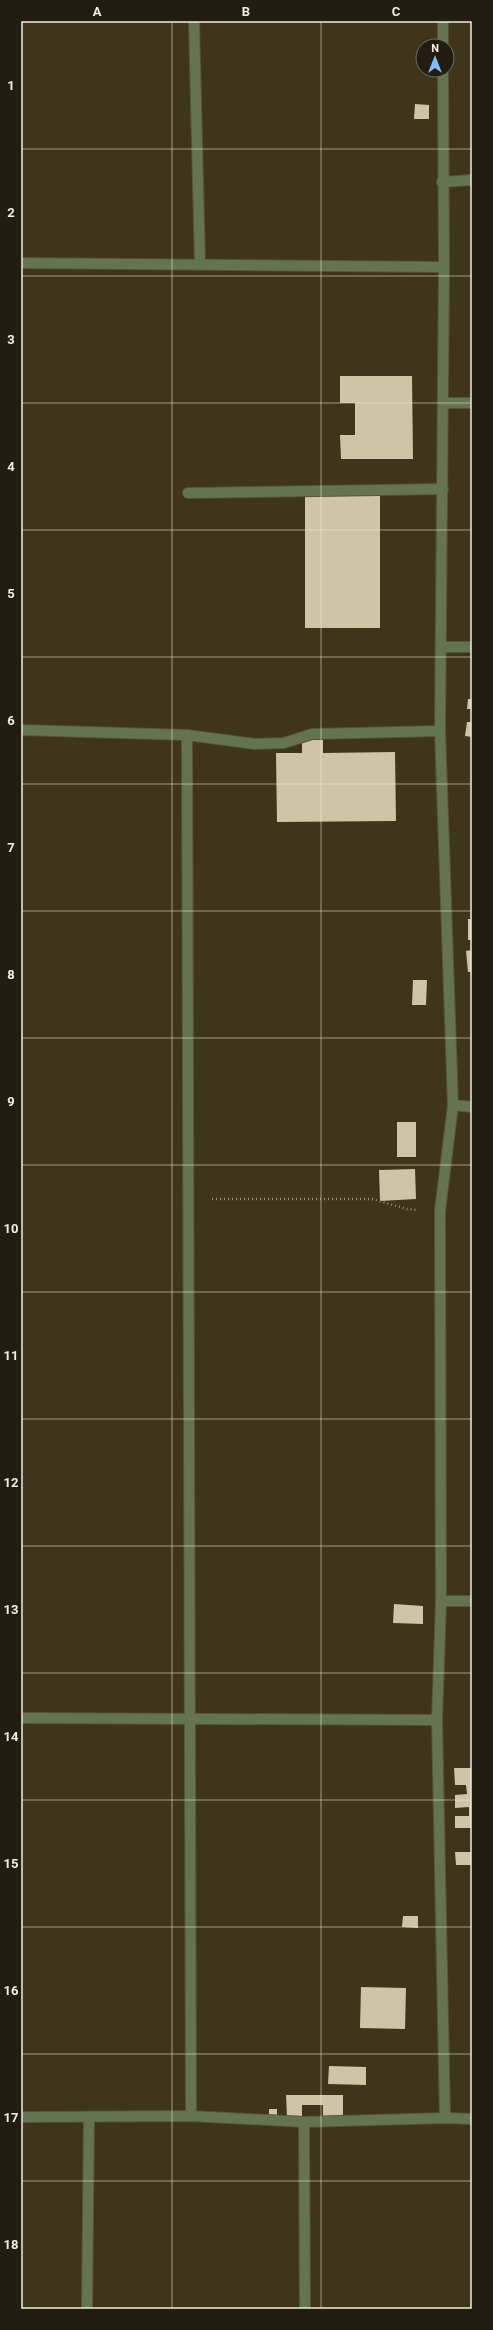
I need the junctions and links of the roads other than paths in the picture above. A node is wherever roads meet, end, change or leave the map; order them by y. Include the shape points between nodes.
1 (194, 21) edge
2 (443, 21) edge
3 (443, 38) edge
4 (443, 78) edge
5 (472, 180) edge
6 (442, 182) junction
7 (21, 263) edge
8 (200, 264) junction
9 (444, 267) junction
10 (472, 403) edge
11 (443, 404) junction
12 (443, 489) junction
13 (188, 493) dead end
14 (442, 647) junction
15 (472, 647) edge
16 (21, 730) edge
17 (440, 731) junction
18 (187, 735) junction
19 (453, 1105) junction
20 (472, 1107) edge
21 (441, 1601) junction
22 (472, 1602) edge
23 (189, 1717) junction
24 (21, 1718) edge
25 (437, 1720) junction
26 (191, 2116) junction
27 (21, 2117) edge
28 (89, 2117) junction
29 (445, 2118) junction
30 (472, 2119) edge
31 (304, 2122) junction
32 (87, 2309) edge
33 (305, 2309) edge

1 - 8 street
2 - 3 street
4 - 6 street
5 - 6 street
6 - 9 street
7 - 8 street
8 - 9 street
9 - 11 street
10 - 11 street
11 - 12 street
12 - 13 street
12 - 14 street
14 - 15 street
14 - 17 street
16 - 18 street
17 - 18 street via 312,734 284,743 255,744
17 - 19 street
18 - 23 street
19 - 20 street
19 - 21 street via 440,1211
21 - 22 street
21 - 25 street
23 - 24 street
23 - 25 street
23 - 26 street
25 - 29 street
26 - 28 street
26 - 31 street
27 - 28 street
28 - 32 street
29 - 30 street
29 - 31 street
31 - 33 street

